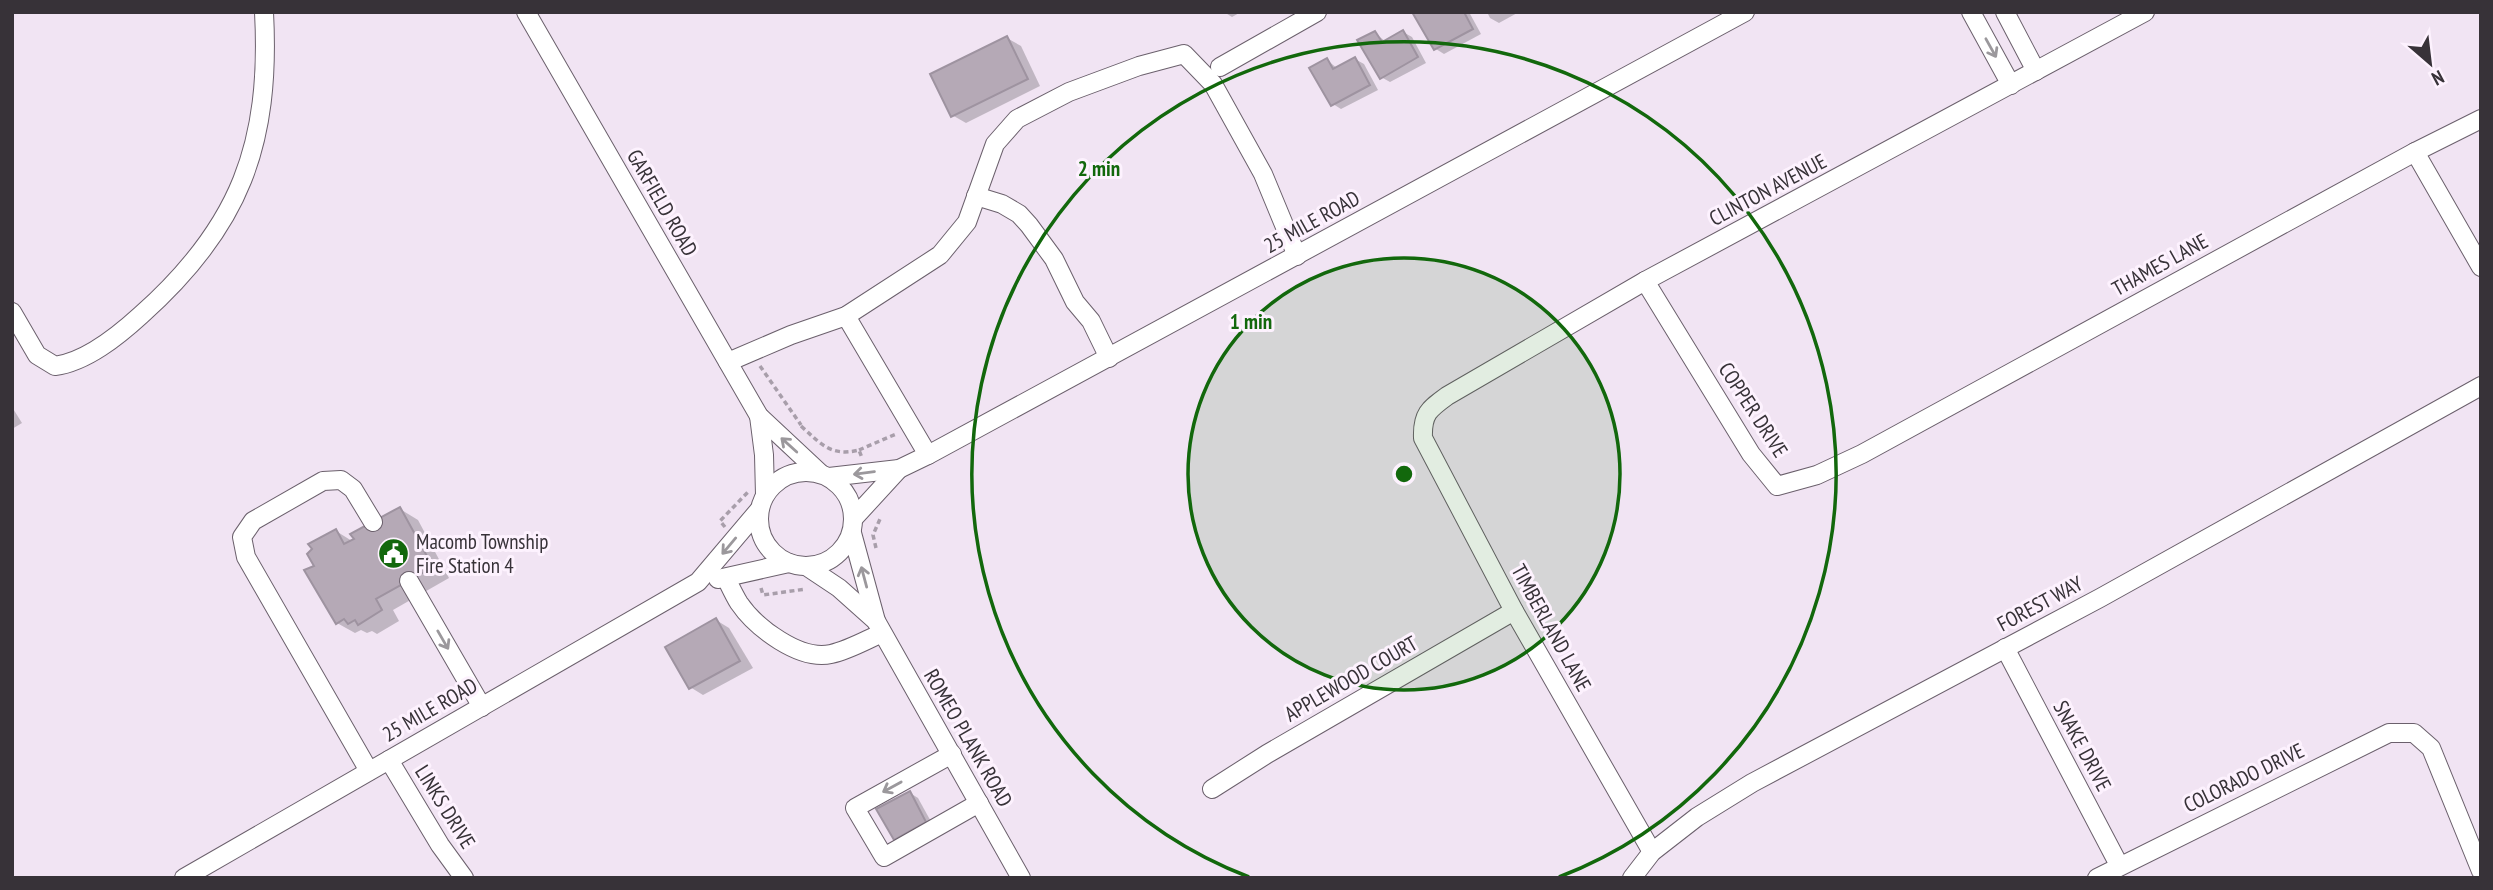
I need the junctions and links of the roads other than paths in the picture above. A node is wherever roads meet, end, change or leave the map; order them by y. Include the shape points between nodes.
1 (264, 12) edge
2 (526, 12) edge
3 (1317, 12) edge
4 (1745, 12) edge
5 (1971, 12) edge
6 (2005, 12) edge
7 (2145, 12) edge
8 (1220, 68) dead end
9 (2036, 71) junction
10 (2011, 85) junction
11 (2481, 119) edge
12 (2415, 152) junction
13 (976, 196) junction
14 (1297, 256) junction
15 (2481, 267) edge
16 (1645, 281) junction
17 (12, 312) edge
18 (846, 316) junction
19 (1109, 358) junction
20 (728, 362) junction
21 (2481, 386) edge
22 (759, 416) junction
23 (1422, 422) joint
24 (1862, 454) joint
25 (928, 455) junction
26 (899, 469) junction
27 (825, 475) junction
28 (762, 502) junction
29 (373, 522) dead end
30 (853, 526) junction
31 (797, 565) junction
32 (726, 578) junction
33 (409, 581) dead end
34 (698, 583) junction
35 (1514, 611) junction
36 (879, 627) junction
37 (2005, 649) junction
38 (482, 707) junction
39 (952, 754) junction
40 (389, 760) junction
41 (369, 771) junction
42 (1212, 789) dead end
43 (979, 803) junction
44 (1652, 852) junction
45 (2119, 865) junction
46 (2481, 871) edge
47 (184, 878) edge
48 (464, 878) edge
49 (1021, 878) edge
50 (1632, 878) edge
51 (2097, 878) edge

1 - 17 street via 266,67 258,128 241,188 219,229 175,285 122,332 70,364 55,366 37,355
2 - 20 street, GARFIELD ROAD
3 - 8 street
4 - 14 street, 25 MILE ROAD
5 -> 10 street
6 - 9 street
7 - 9 street, CLINTON AVENUE
9 - 10 street, CLINTON AVENUE
10 - 16 street, CLINTON AVENUE
11 - 12 street, THAMES LANE
12 - 15 street
12 - 24 street, THAMES LANE
13 - 14 street via 995,144 1017,119 1069,92 1184,54 1213,84 1263,174
13 - 18 street via 967,222 940,256
13 - 19 street via 1002,204 1029,225 1054,259
14 - 19 street, 25 MILE ROAD
16 - 23 street, CLINTON AVENUE via 1447,396 1430,408
16 - 24 street, COPPER DRIVE via 1751,454 1777,486 1818,475
18 - 20 street
18 - 25 street
19 - 25 street, 25 MILE ROAD
20 - 22 street, GARFIELD ROAD
21 - 37 street, FOREST WAY
27 -> 22 street, GARFIELD ROAD
22 - 28 street, GARFIELD ROAD via 764,455
23 - 35 street, TIMBERLAND LANE via 1423,438
25 - 26 street, 25 MILE ROAD
26 -> 27 street, 25 MILE ROAD
26 - 30 street, 25 MILE ROAD
27 - 28 street via 790,474 776,482
27 - 30 street via 845,490 852,504
28 - 31 street via 759,527 765,542 775,555
28 -> 34 street, 25 MILE ROAD
29 - 41 street via 353,489 341,480 323,481 253,522 242,537 246,557
30 - 31 street via 845,547 834,557 821,564
36 -> 30 street, ROMEO PLANK ROAD
31 - 32 street, 25 MILE ROAD
31 - 36 street, ROMEO PLANK ROAD via 839,588
32 - 34 street, 25 MILE ROAD
32 - 36 street via 739,603 758,623 807,654 829,655
33 -> 38 street
34 - 38 street, 25 MILE ROAD
35 - 42 street, APPLEWOOD COURT
35 - 44 street, TIMBERLAND LANE
36 - 39 street, ROMEO PLANK ROAD
37 - 44 street, FOREST WAY via 1752,783
37 - 45 street, SNAKE DRIVE
38 - 40 street, 25 MILE ROAD
39 - 43 street, ROMEO PLANK ROAD
39 -> 43 street via 855,808 884,857
40 - 41 street, 25 MILE ROAD
40 - 48 street, LINKS DRIVE
41 - 47 street, 25 MILE ROAD
43 - 49 street, ROMEO PLANK ROAD
44 - 50 street, FOREST WAY
45 - 46 street, COLORADO DRIVE via 2389,733 2414,733 2431,748
45 - 51 street, COLORADO DRIVE

